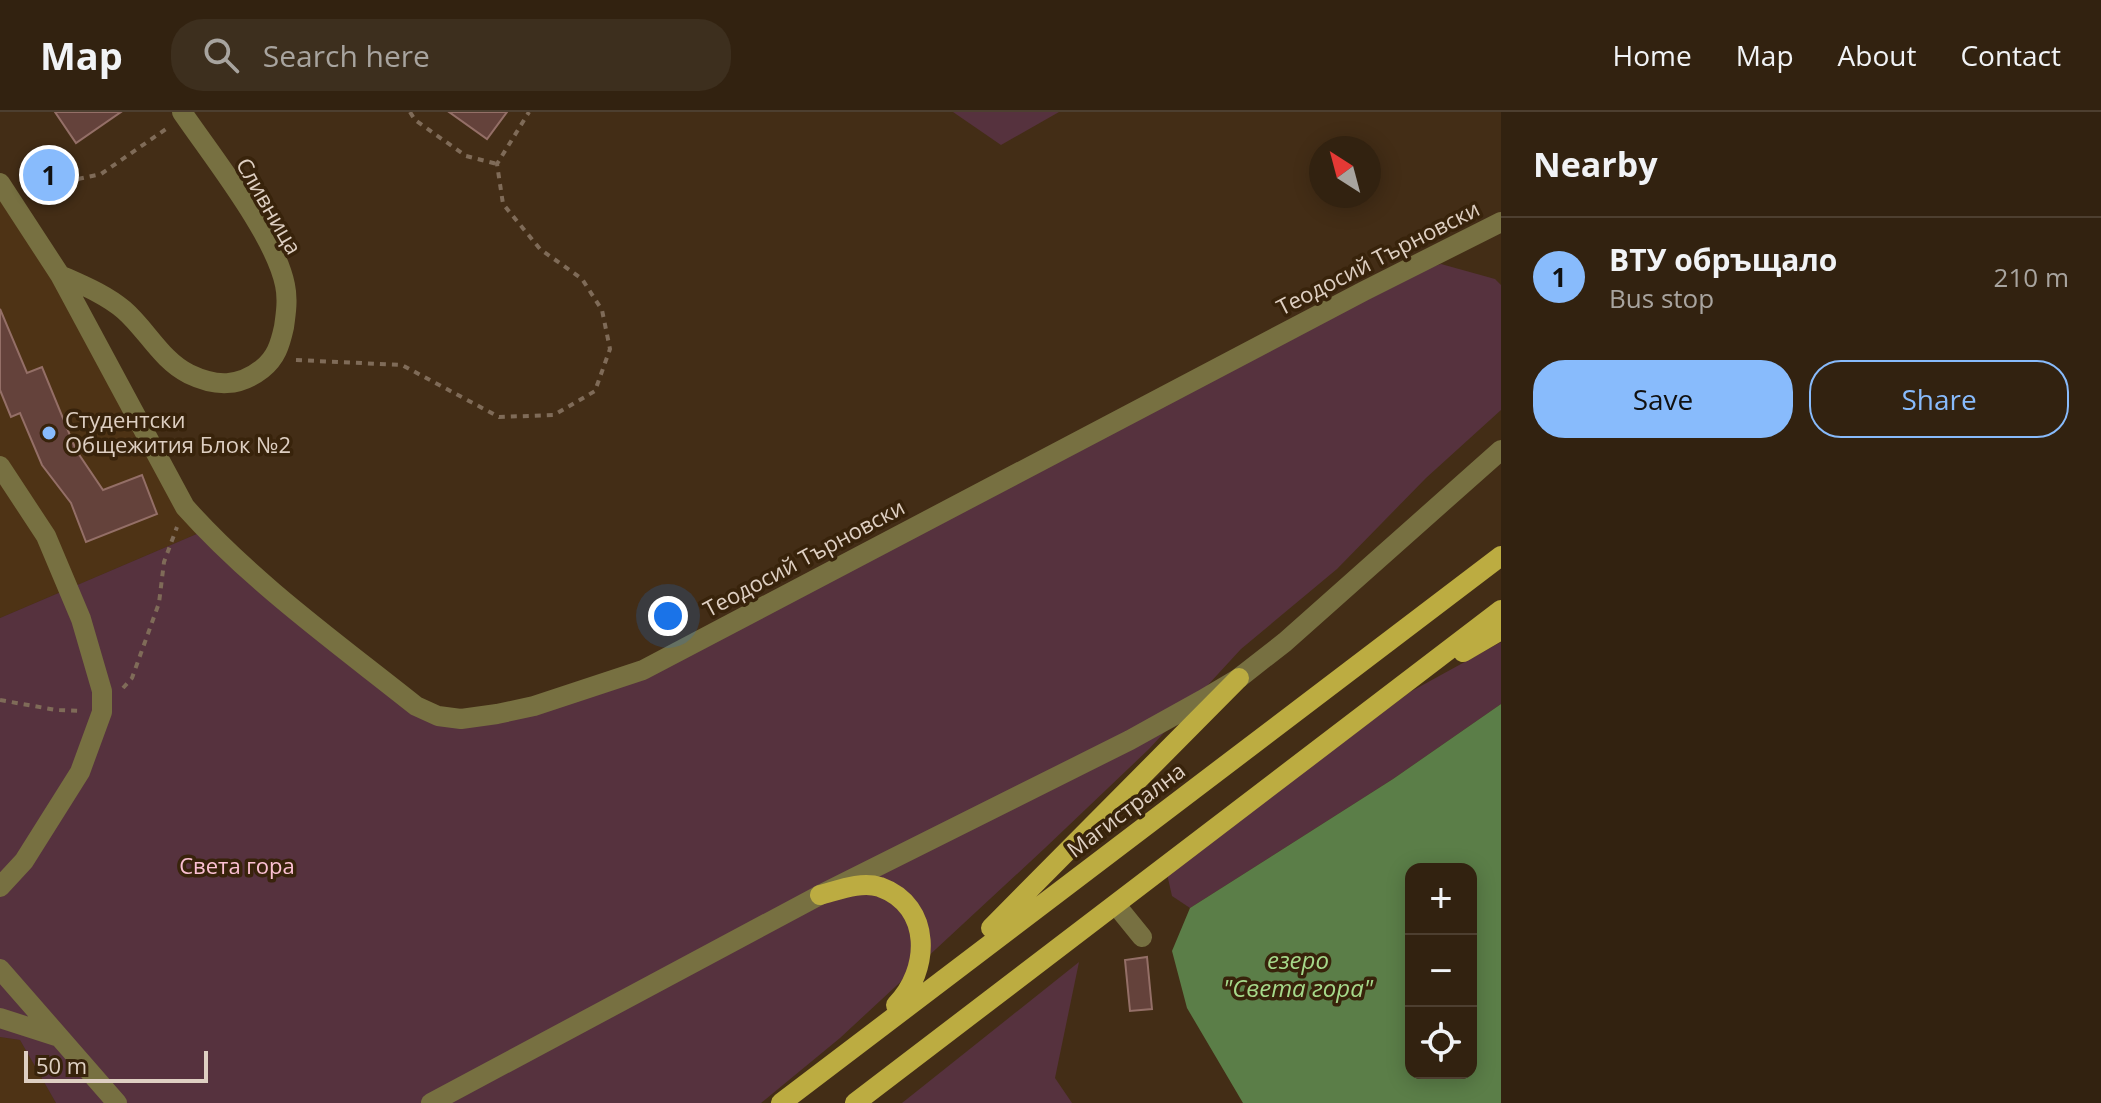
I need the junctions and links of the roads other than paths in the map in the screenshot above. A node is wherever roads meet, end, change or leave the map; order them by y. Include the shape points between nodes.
1 (183, 114) edge
2 (4, 188) edge
3 (1501, 223) edge
4 (60, 275) junction
5 (1501, 450) edge
6 (0, 466) edge
7 (1501, 556) edge
8 (1501, 610) edge
9 (1501, 630) edge
10 (1239, 678) junction
11 (1394, 692) junction
12 (0, 887) edge
13 (820, 895) junction
14 (1116, 905) junction
15 (1142, 937) dead end
16 (0, 969) edge
17 (941, 979) junction
18 (0, 1018) edge
19 (59, 1037) junction
20 (853, 1047) junction
21 (117, 1103) edge
22 (431, 1103) edge
23 (781, 1103) edge
24 (855, 1103) edge

1 - 4 street, Сливница via 260,228 285,284 287,309 274,360 235,385 188,374 166,358 124,311
2 - 4 street, Теодосий Търновски
3 - 4 street, Теодосий Търновски via 643,670 534,706 461,719 416,706 272,591 185,507
5 - 10 street
6 - 12 street via 46,536 81,619 102,691 102,712 80,772 24,861
7 - 17 main road, Магистрална
8 - 11 main road
9 - 11 main road
10 - 13 street via 1130,740
10 - 17 main road
11 - 14 main road
13 - 20 main road via 861,884 881,888 903,902 922,942 920,966 909,992
13 - 22 street
14 - 15 street
14 - 24 main road
16 - 19 street
17 - 20 main road, Магистрална
18 - 19 street
19 - 21 street
20 - 23 main road, Магистрална

